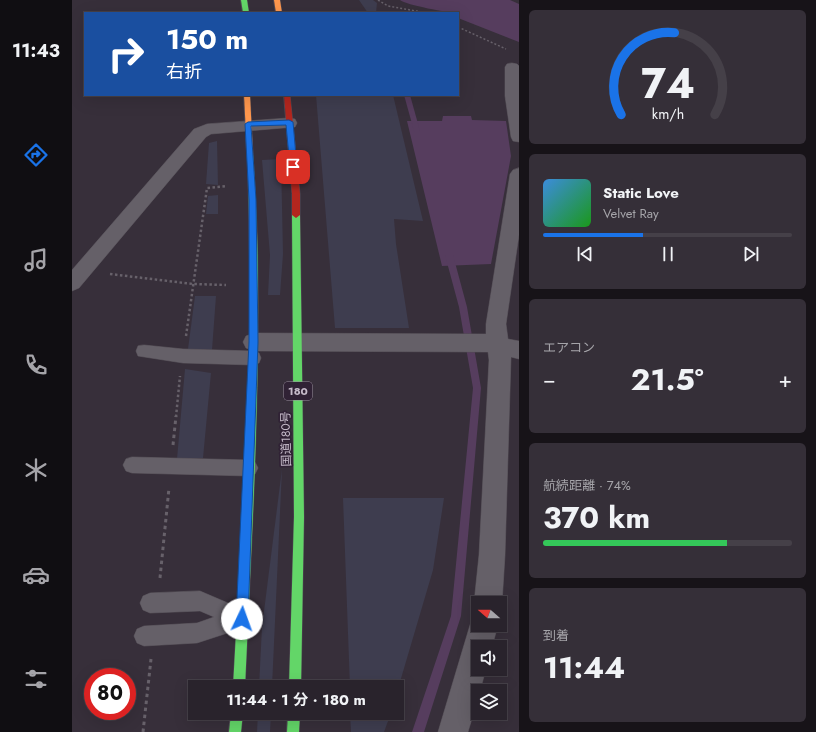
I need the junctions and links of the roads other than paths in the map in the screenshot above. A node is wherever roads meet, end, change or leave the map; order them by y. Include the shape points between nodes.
1 (244, 0) edge
2 (277, 0) edge
3 (246, 12) edge
4 (279, 12) edge
5 (512, 67) dead end
6 (247, 96) edge
7 (287, 96) edge
8 (289, 122) junction
9 (248, 124) junction
10 (519, 137) edge
11 (519, 174) edge
12 (75, 279) edge
13 (297, 341) junction
14 (501, 345) edge
15 (144, 350) dead end
16 (253, 350) junction
17 (132, 465) dead end
18 (249, 468) junction
19 (489, 596) edge
20 (150, 603) dead end
21 (242, 619) junction
22 (144, 636) dead end
23 (471, 672) edge
24 (239, 680) edge
25 (295, 680) edge
26 (236, 720) edge
27 (294, 720) edge
28 (235, 732) edge
29 (293, 732) edge
30 (454, 732) edge

1 - 3 highway
2 - 4 highway
5 - 10 street
6 - 9 highway
7 - 8 highway, 国道180号 / 180
8 - 9 street
8 - 13 highway, 国道180号 / 180 via 296,194
9 - 12 street via 207,129 200,133
9 - 16 highway via 252,200
11 - 14 street via 496,324
13 - 14 street via 454,341
13 - 16 street
13 - 25 highway, 国道180号 / 180 via 299,517
14 - 19 street
15 - 16 lane via 183,356
16 - 18 highway
17 - 18 lane
18 - 21 highway
20 - 21 lane via 200,601
21 - 22 lane via 196,633
21 - 24 highway
23 - 30 street
26 - 28 highway
27 - 29 highway

